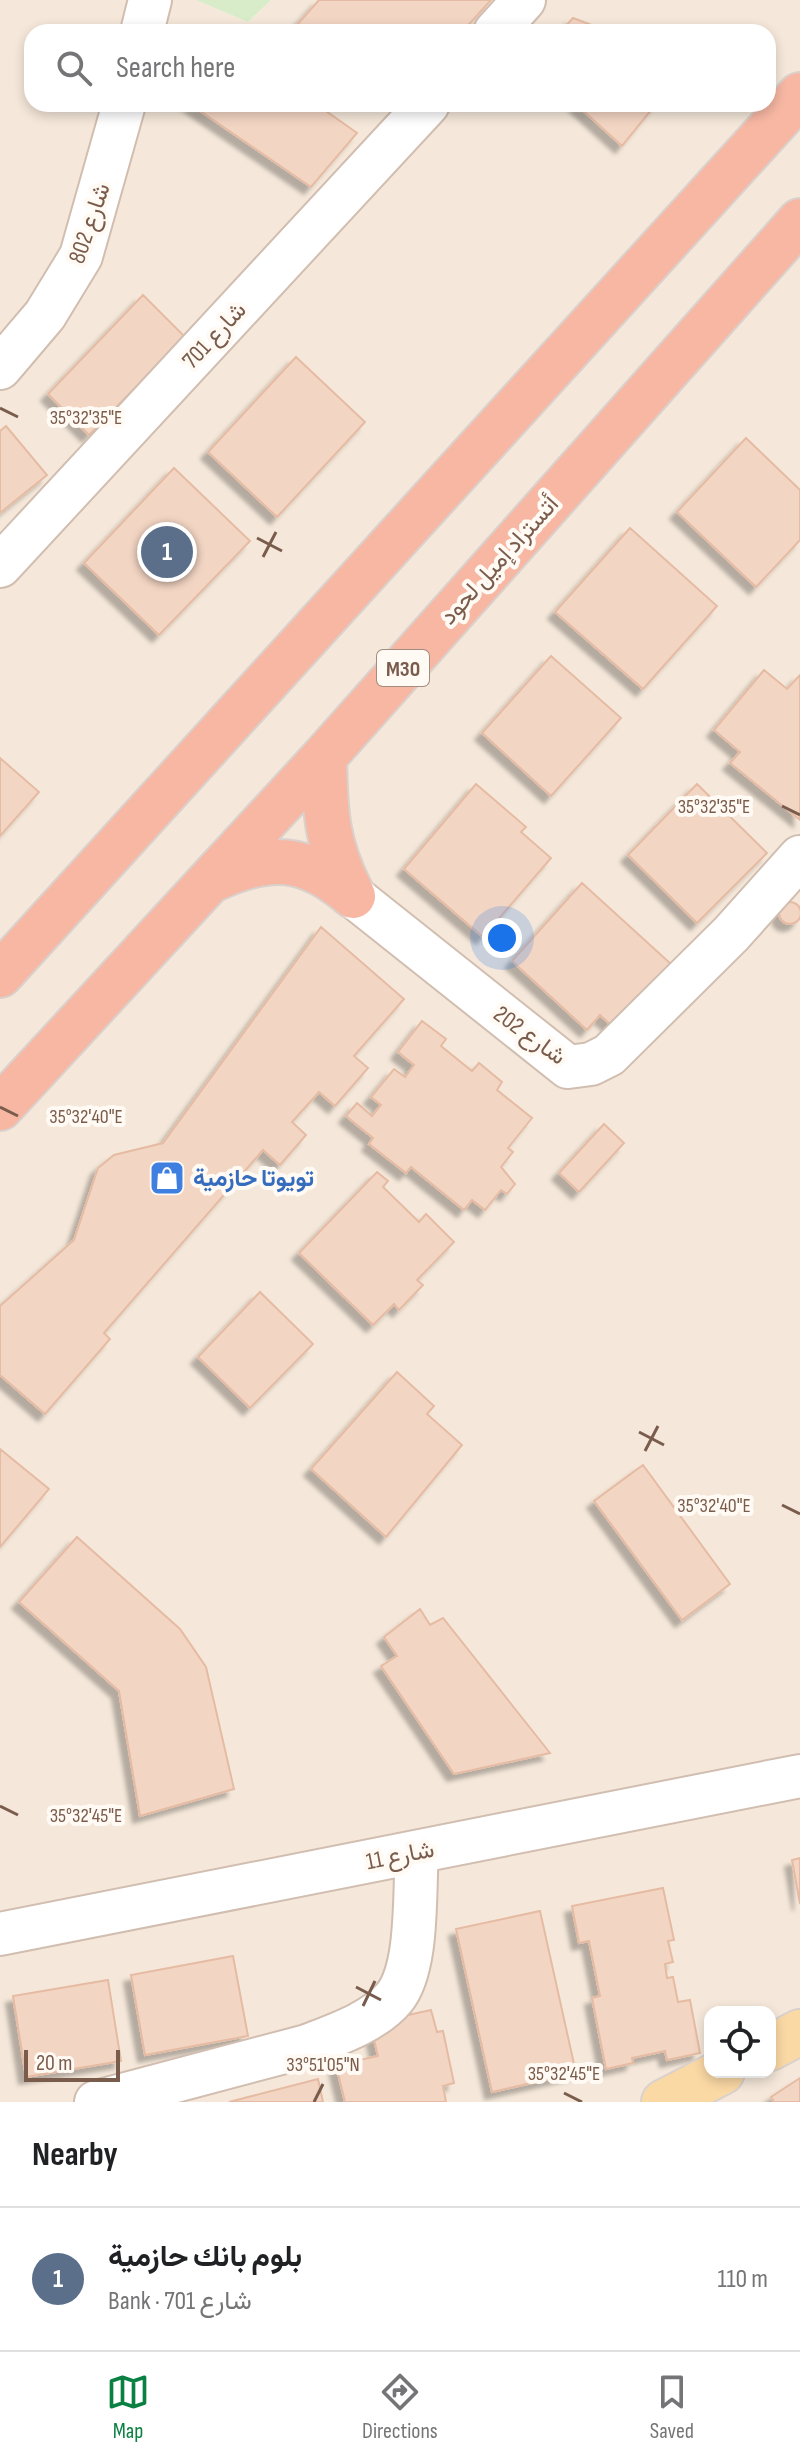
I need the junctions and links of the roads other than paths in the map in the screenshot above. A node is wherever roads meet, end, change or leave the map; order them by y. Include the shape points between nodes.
1 (150, 0) edge
2 (524, 0) edge
3 (144, 24) edge
4 (502, 24) edge
5 (800, 95) edge
6 (122, 112) edge
7 (421, 112) edge
8 (800, 221) edge
9 (0, 368) edge
10 (0, 566) edge
11 (324, 757) junction
12 (800, 857) edge
13 (208, 882) junction
14 (785, 894) edge
15 (353, 896) junction
16 (0, 975) edge
17 (0, 1108) edge
18 (800, 1776) edge
19 (417, 1852) junction
20 (0, 1934) edge
21 (800, 2032) edge
22 (776, 2045) edge
23 (710, 2078) edge
24 (96, 2102) edge
25 (664, 2102) edge

1 - 3 street
2 - 4 street
5 - 16 highway
6 - 9 street, شارع 802 via 81,256 45,315
7 - 10 street, شارع 701
8 - 11 highway, أتستراد إميل لحود / M30
11 - 13 highway, أتستراد إميل لحود / M30
11 - 15 highway via 332,852
12 - 14 street
13 - 15 highway via 244,865 297,862 333,878
13 - 17 highway, أتستراد إميل لحود / M30
14 - 15 street, شارع 202 via 609,1055 568,1067
18 - 19 street, شارع 11
19 - 20 street, شارع 11
19 - 24 street via 411,1955 393,1999 307,2046
21 - 22 main road
23 - 25 main road

